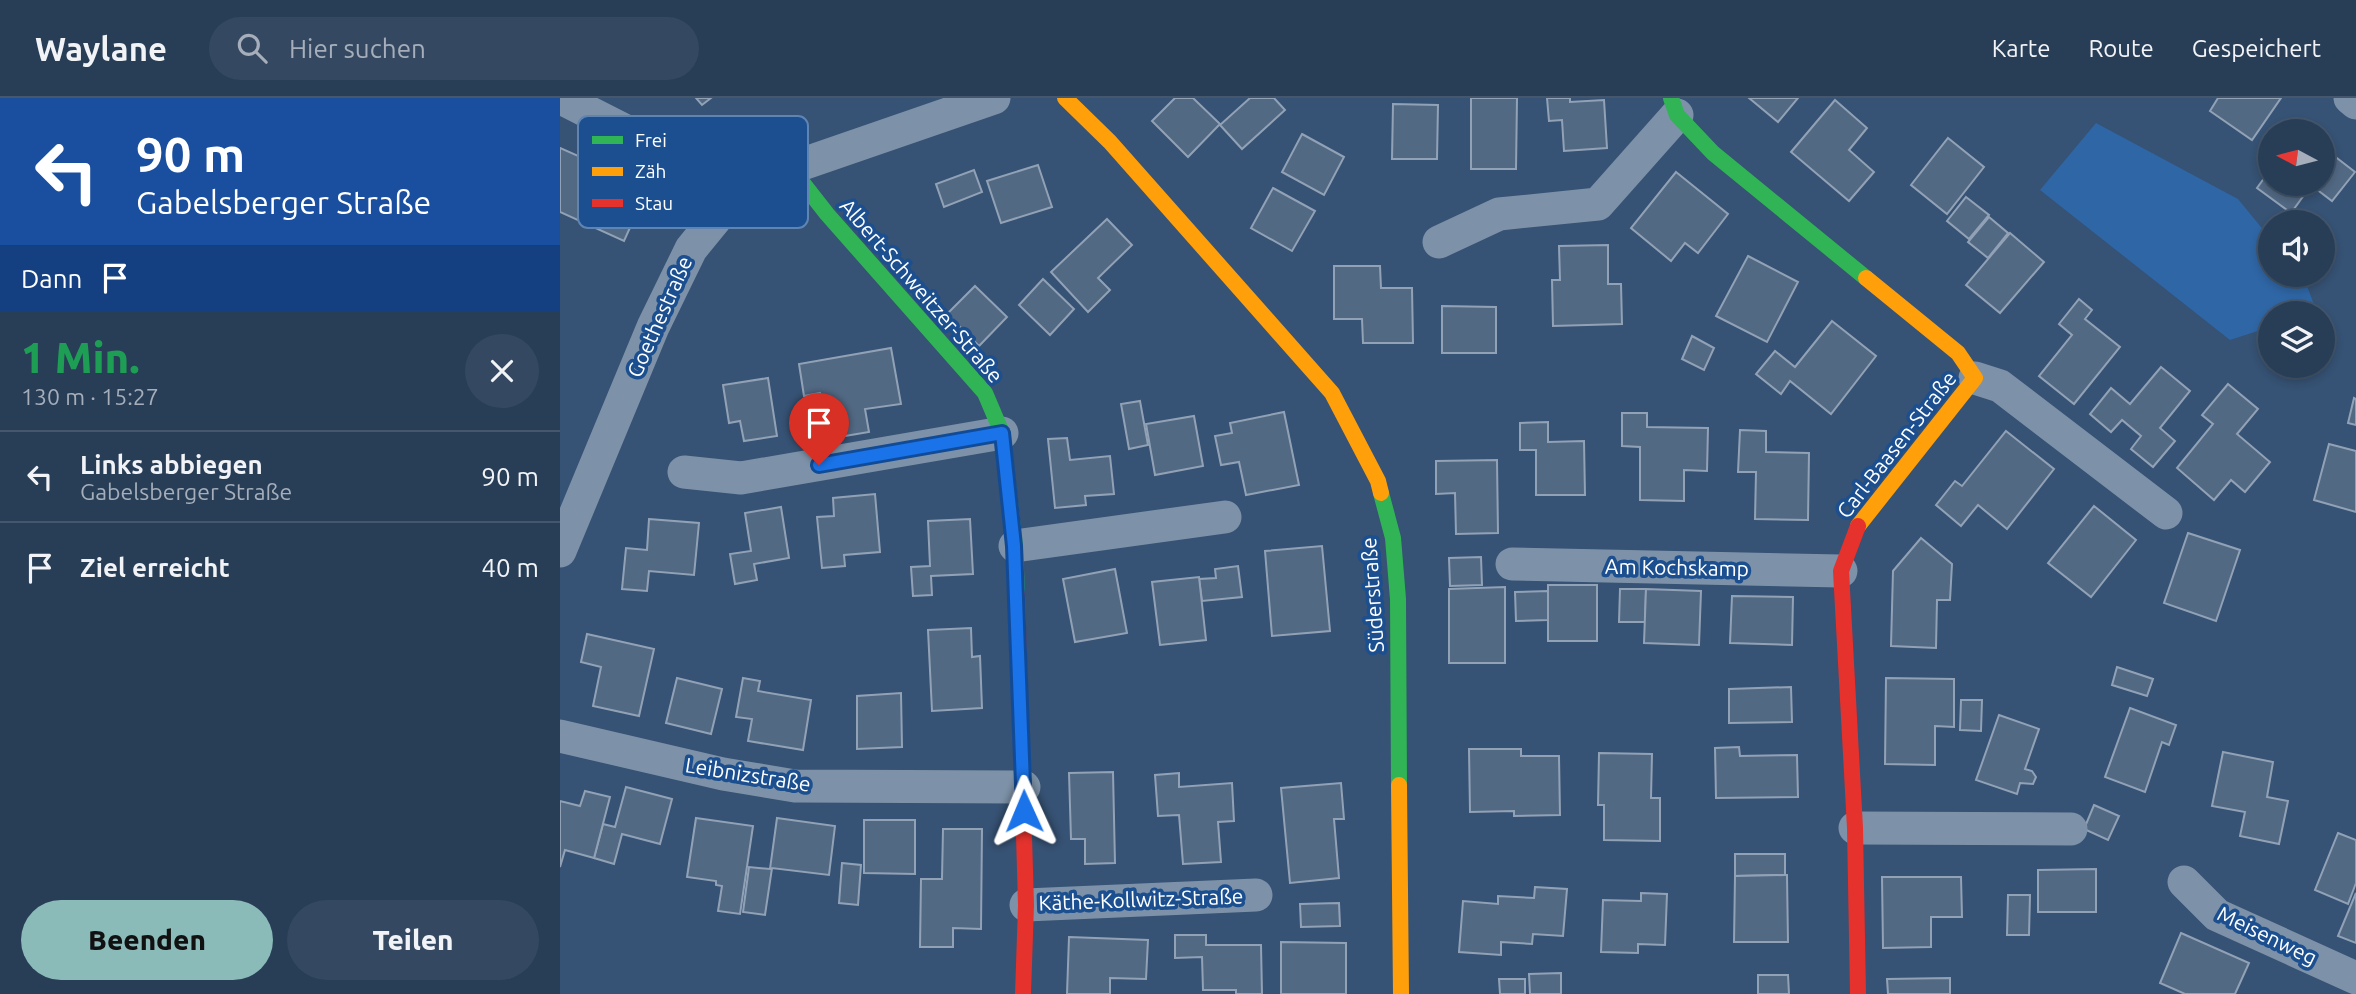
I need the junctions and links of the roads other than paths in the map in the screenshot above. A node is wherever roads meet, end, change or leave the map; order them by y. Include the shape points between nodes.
1 (561, 98) edge
2 (994, 98) edge
3 (1065, 98) edge
4 (2350, 98) edge
5 (2356, 103) edge
6 (1674, 106) edge
7 (596, 116) edge
8 (808, 162) edge
9 (808, 190) edge
10 (708, 228) edge
11 (1438, 242) dead end
12 (1975, 378) junction
13 (1002, 433) junction
14 (684, 472) dead end
15 (2166, 513) dead end
16 (1225, 517) dead end
17 (1014, 546) junction
18 (560, 551) edge
19 (1512, 564) dead end
20 (1841, 571) junction
21 (560, 736) edge
22 (1024, 787) junction
23 (1855, 828) junction
24 (2071, 829) dead end
25 (2184, 882) dead end
26 (1256, 895) dead end
27 (1026, 905) junction
28 (2356, 978) edge
29 (1023, 994) edge
30 (1401, 994) edge
31 (1858, 994) edge

1 - 7 street
2 - 8 street, Goethestraße
3 - 30 street, Süderstraße via 1110,142 1332,393 1378,481 1393,537 1398,599
4 - 5 street
6 - 11 street via 1598,204 1499,214
6 - 12 street, Carl-Baasen-Straße via 1713,153 1958,353
9 - 13 street, Albert-Schweitzer-Straße via 985,394
10 - 18 street, Goethestraße via 691,249 653,327
12 - 15 street via 2000,386
12 - 20 street, Carl-Baasen-Straße via 1855,530
13 - 14 street via 741,478
13 - 17 street, Albert-Schweitzer-Straße
16 - 17 street
17 - 22 street, Albert-Schweitzer-Straße
19 - 20 street, Am Kochskamp
20 - 23 street, Carl-Baasen-Straße
21 - 22 street, Leibnizstraße via 795,786
22 - 27 street, Albert-Schweitzer-Straße
23 - 24 street
23 - 31 street, Carl-Baasen-Straße
25 - 28 street, Meisenweg via 2217,915
26 - 27 street, Käthe-Kollwitz-Straße
27 - 29 street, Albert-Schweitzer-Straße

